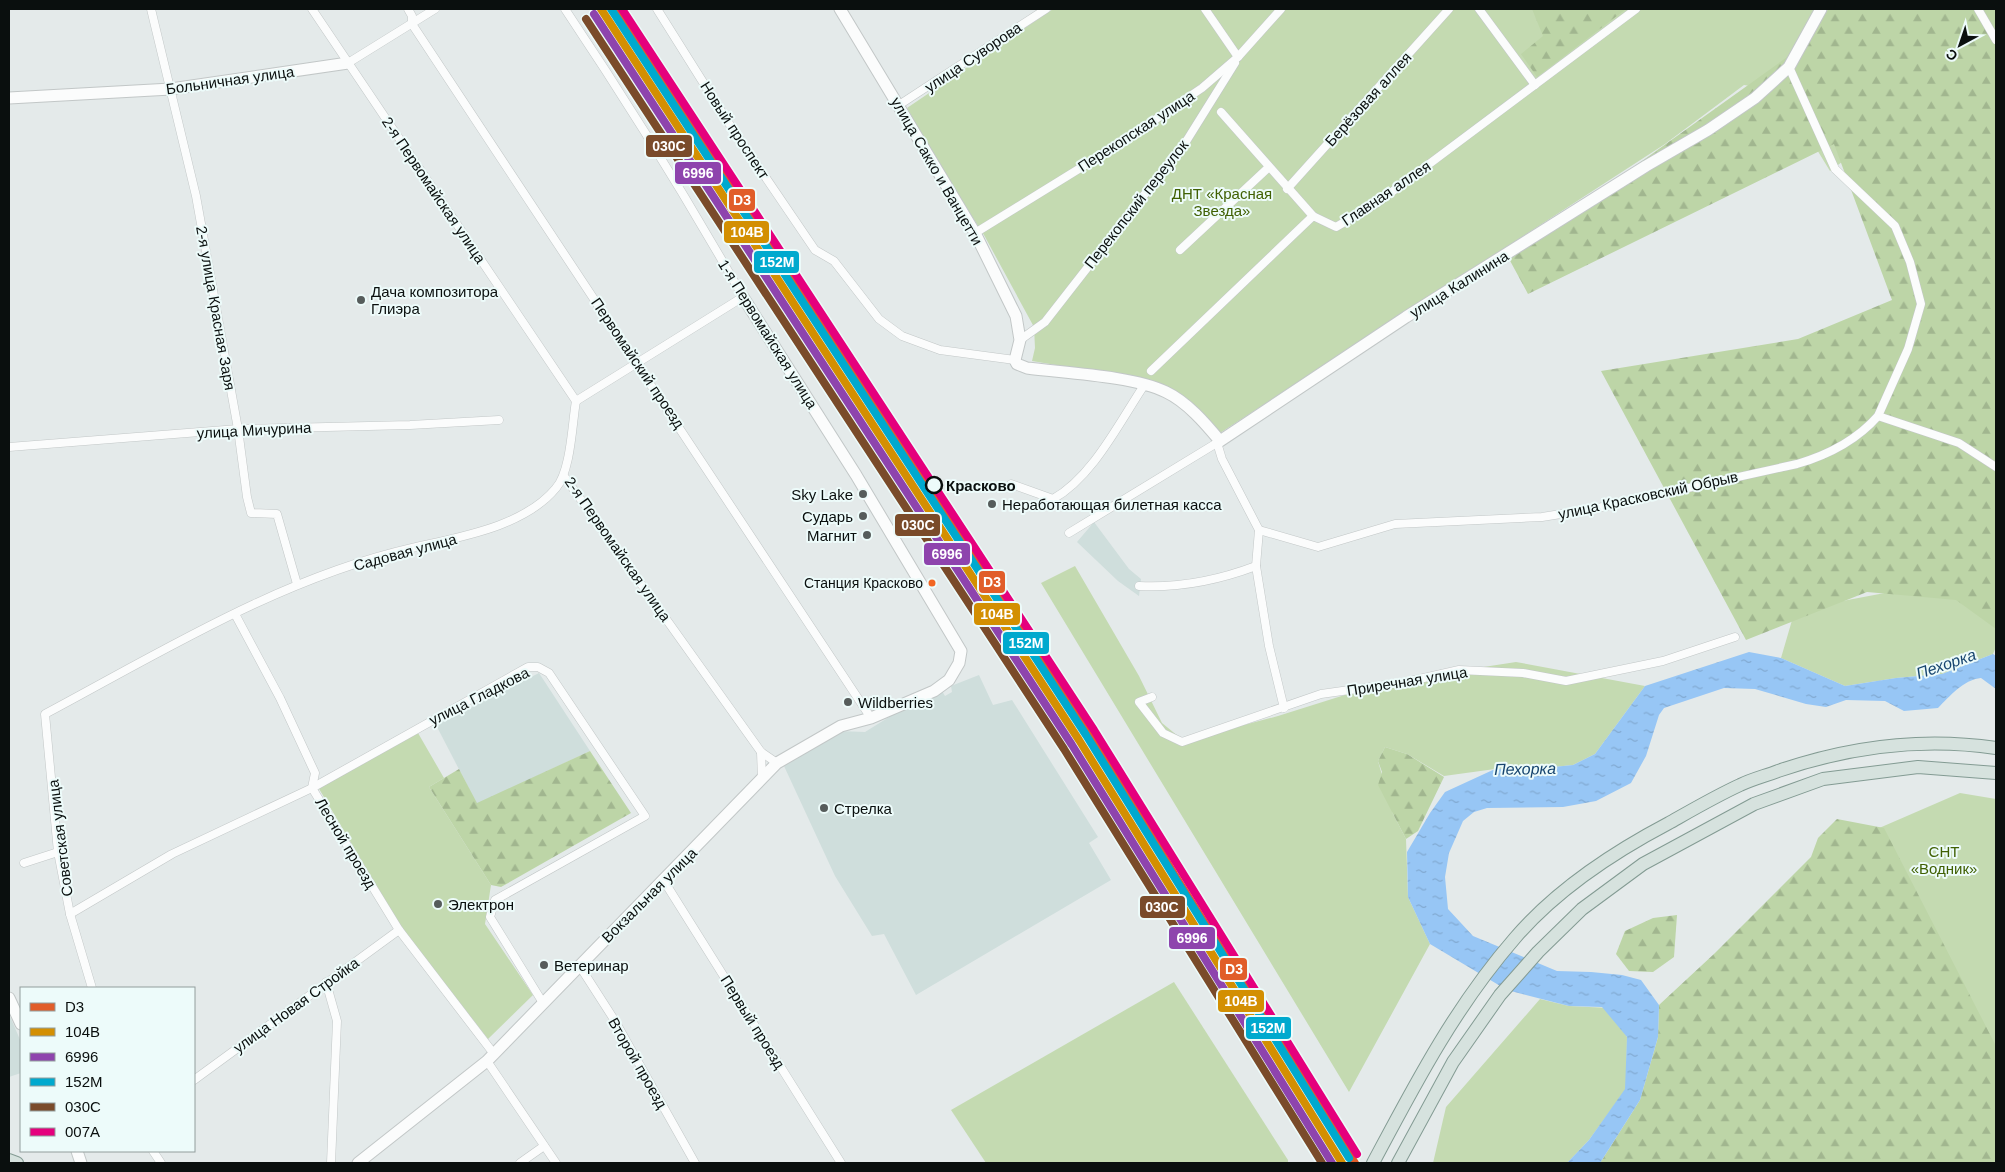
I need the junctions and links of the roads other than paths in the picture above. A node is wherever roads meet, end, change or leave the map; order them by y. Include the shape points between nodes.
1 (151, 9) edge
2 (312, 9) edge
3 (408, 9) edge
4 (434, 9) edge
5 (565, 9) edge
6 (657, 9) edge
7 (840, 9) edge
8 (1046, 9) edge
9 (1205, 9) edge
10 (1281, 9) edge
11 (1450, 9) edge
12 (1479, 9) edge
13 (1636, 9) edge
14 (1822, 9) edge
15 (1978, 9) edge
16 (1032, 12) edge
17 (412, 24) junction
18 (1996, 40) edge
19 (1238, 57) junction
20 (348, 63) junction
21 (1789, 67) junction
22 (1535, 85) junction
23 (170, 89) junction
24 (9, 98) edge
25 (899, 105) junction
26 (1221, 112) dead end
27 (1269, 167) junction
28 (1287, 189) junction
29 (1313, 216) junction
30 (974, 233) junction
31 (1180, 250) dead end
32 (742, 297) junction
33 (1020, 340) junction
34 (1015, 360) junction
35 (638, 364) junction
36 (1151, 371) dead end
37 (1145, 384) junction
38 (576, 401) junction
39 (1878, 416) junction
40 (499, 420) dead end
41 (238, 429) junction
42 (1220, 441) junction
43 (9, 447) edge
44 (1996, 467) edge
45 (564, 476) junction
46 (1011, 484) dead end
47 (1260, 530) junction
48 (1069, 534) dead end
49 (1256, 566) junction
50 (297, 584) junction
51 (1140, 586) dead end
52 (235, 614) junction
53 (1735, 638) dead end
54 (959, 663) joint
55 (1152, 697) dead end
56 (1284, 708) junction
57 (45, 714) joint
58 (871, 718) junction
59 (1996, 748) edge
60 (760, 752) junction
61 (777, 763) junction
62 (1996, 773) edge
63 (762, 779) junction
64 (312, 788) junction
65 (58, 852) junction
66 (24, 863) dead end
67 (664, 881) junction
68 (70, 914) junction
69 (398, 930) junction
70 (579, 965) junction
71 (326, 982) junction
72 (92, 987) edge
73 (9, 998) edge
74 (544, 1003) junction
75 (20, 1022) edge
76 (490, 1057) junction
77 (195, 1079) edge
78 (544, 1146) junction
79 (154, 1152) edge
80 (9, 1160) edge
81 (17, 1163) edge
82 (161, 1163) edge
83 (331, 1163) edge
84 (358, 1163) edge
85 (520, 1163) edge
86 (556, 1163) edge
87 (695, 1163) edge
88 (841, 1163) edge
89 (1373, 1163) edge
90 (1398, 1163) edge

1 - 23 street, 2-я улица Красная Заря
2 - 20 street, 2-я Первомайская улица
3 - 17 street, Первомайский проезд
4 - 17 street, Больничная улица
5 - 32 street, 1-я Первомайская улица via 696,214
6 - 34 street, Новый проспект via 728,122 815,250 834,261 879,319 902,336 940,350
7 - 25 street, улица Сакко и Ванцетти
8 - 16 street, улица Суворова
9 - 19 street
10 - 19 street, Перекопская улица
11 - 28 street, Берёзовая аллея
12 - 22 street
13 - 22 street, Главная аллея
14 - 21 street, улица Калинина
15 - 18 street
16 - 25 street, улица Суворова
17 - 20 street, Больничная улица
17 - 35 street, Первомайский проезд
19 - 30 street, Перекопская улица via 1202,88 1132,135
19 - 33 street, Перекопский переулок via 1187,140 1044,322
20 - 23 street, Больничная улица
20 - 38 street, 2-я Первомайская улица
21 - 39 street, улица Красковский Обрыв via 1835,169 1895,226 1910,262 1921,304 1908,349
21 - 42 street, улица Калинина via 1755,98 1708,130 1406,317
22 - 29 street, Главная аллея via 1369,208 1336,227
23 - 24 street, Больничная улица
23 - 41 street, 2-я улица Красная Заря via 196,196
25 - 30 street, улица Сакко и Ванцетти
26 - 27 street
27 - 28 street
27 - 31 street
28 - 29 street
29 - 36 street
30 - 33 street, улица Сакко и Ванцетти via 1016,316
32 - 35 street
32 - 54 street, 1-я Первомайская улица via 856,475 961,652
33 - 34 street
34 - 37 street via 1028,368
35 - 38 street
35 - 58 street, Первомайский проезд
37 - 42 street via 1168,392 1206,424
37 - 46 street via 1088,469 1060,495 1053,499
38 - 45 street, 2-я Первомайская улица
39 - 44 street via 1959,443
39 - 47 street, улица Красковский Обрыв via 1851,440 1824,456 1598,508 1542,517 1395,524 1318,547
40 - 41 street, улица Мичурина
41 - 43 street, улица Мичурина
41 - 50 street, 2-я улица Красная Заря via 251,513 277,514
42 - 47 street via 1218,446 1222,459
42 - 48 street, улица Калинина
45 - 50 street, Садовая улица via 556,488 528,511 493,528 390,553
45 - 60 street, 2-я Первомайская улица
47 - 49 street
49 - 51 street via 1212,579 1157,587
49 - 56 street via 1269,646
50 - 52 street, Садовая улица
52 - 57 street, Садовая улица
52 - 64 street, Лесной проезд via 315,773
53 - 56 street, Приречная улица via 1663,661 1566,681 1523,673 1459,670 1406,682 1321,694
54 - 58 street, Вокзальная улица via 949,680 934,691
55 - 56 street, Приречная улица via 1140,702 1163,733 1182,742
57 - 65 street, Советская улица
58 - 61 street, Вокзальная улица via 841,726
59 - 89 main road via 1966,743 1897,744 1814,759 1742,784 1634,841 1568,886 1516,937 1435,1047
60 - 61 street, 2-я Первомайская улица
60 - 63 street
61 - 63 street, Вокзальная улица
62 - 90 main road via 1918,767 1823,779 1754,804 1643,864 1582,909 1500,995 1453,1062
63 - 67 street, Вокзальная улица
64 - 68 street, улица Гладкова via 172,854
64 - 69 street, Лесной проезд
64 - 74 street, улица Гладкова via 528,667 538,667 549,673 644,816 495,900 490,917
65 - 66 street
65 - 68 street, Советская улица
67 - 70 street, Вокзальная улица
67 - 88 street, Первый проезд
68 - 72 street, Советская улица
69 - 71 street, улица Новая Стройка
69 - 76 street, Лесной проезд
70 - 74 street, Вокзальная улица
70 - 87 street, Второй проезд via 615,1021
71 - 77 street, улица Новая Стройка
71 - 83 street via 337,1021
73 - 75 street
74 - 76 street, Вокзальная улица
76 - 78 street, Лесной проезд
76 - 84 street, Вокзальная улица
78 - 85 street
78 - 86 street, Лесной проезд
79 - 82 street
80 - 81 main road

